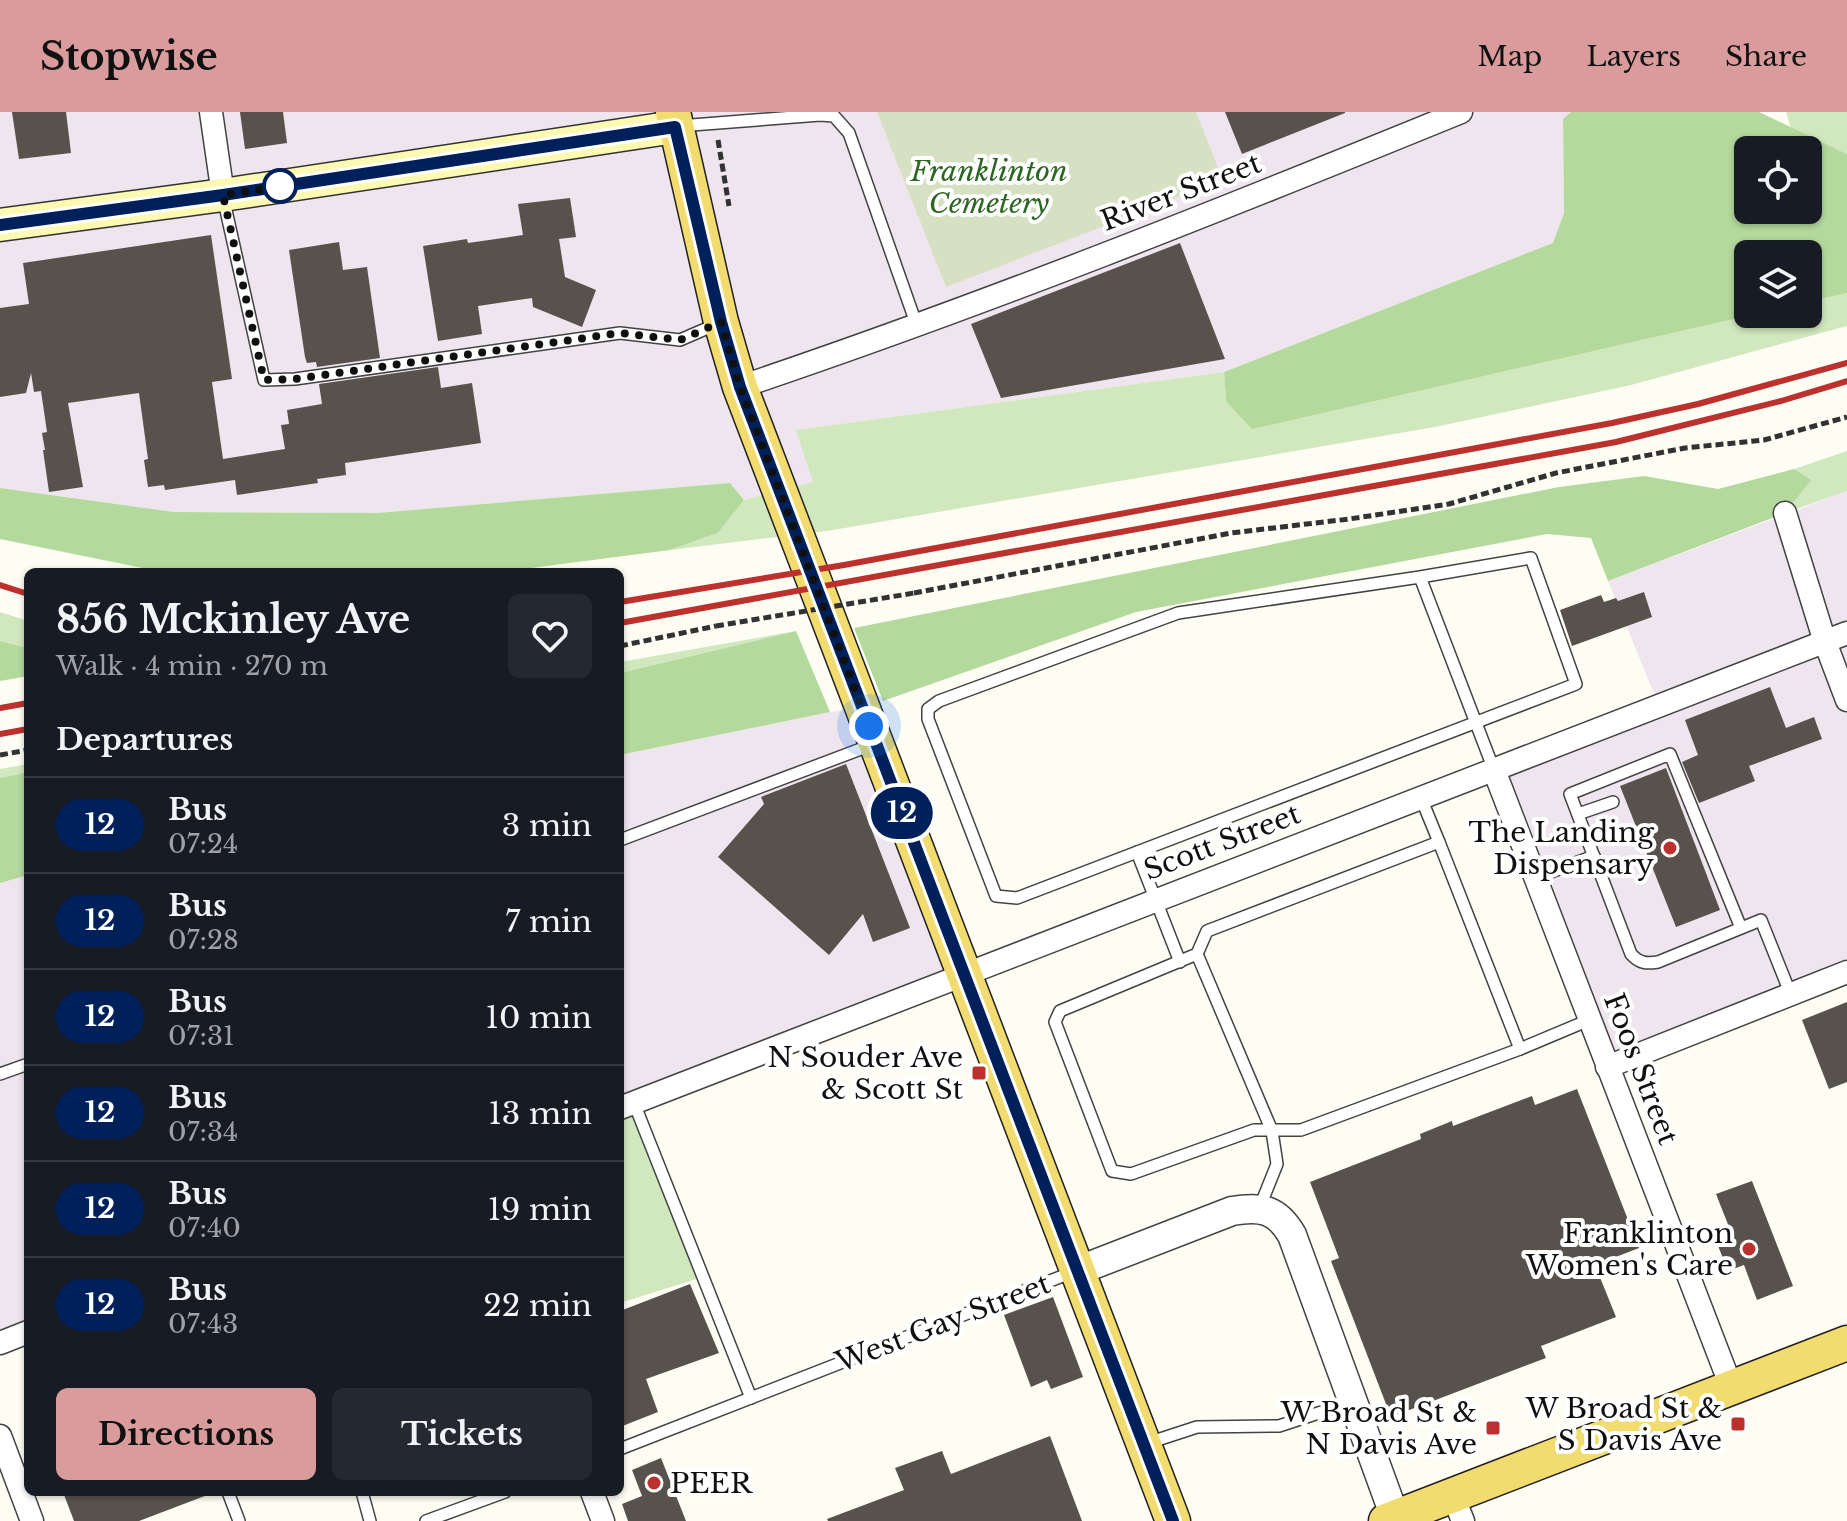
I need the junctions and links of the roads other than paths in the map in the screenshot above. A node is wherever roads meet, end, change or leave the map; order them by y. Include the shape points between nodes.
1 (211, 112) edge
2 (1461, 112) edge
3 (674, 119) edge
4 (223, 195) junction
5 (0, 225) edge
6 (721, 322) junction
7 (917, 326) junction
8 (740, 387) junction
9 (1785, 513) dead end
10 (1420, 577) junction
11 (1847, 633) edge
12 (1825, 642) junction
13 (1847, 700) edge
14 (1475, 722) junction
15 (875, 744) junction
16 (1494, 770) junction
17 (1421, 798) junction
18 (1613, 802) dead end
19 (1578, 814) junction
20 (624, 838) edge
21 (1439, 842) junction
22 (1137, 852) junction
23 (1594, 856) junction
24 (1535, 878) junction
25 (1156, 900) junction
26 (1741, 928) junction
27 (1197, 954) junction
28 (1180, 962) junction
29 (1847, 972) edge
30 (963, 975) junction
31 (1791, 995) junction
32 (1589, 1020) junction
33 (1520, 1049) junction
34 (24, 1065) edge
35 (1607, 1067) junction
36 (0, 1074) edge
37 (627, 1106) edge
38 (1272, 1131) junction
39 (1264, 1210) junction
40 (1077, 1271) junction
41 (24, 1334) edge
42 (0, 1343) edge
43 (1847, 1343) edge
44 (1732, 1389) junction
45 (751, 1398) junction
46 (1353, 1401) junction
47 (0, 1436) edge
48 (1143, 1445) junction
49 (624, 1447) edge
50 (230, 1496) edge
51 (363, 1496) edge
52 (494, 1496) edge
53 (594, 1496) edge
54 (1458, 1508) edge
55 (1390, 1519) edge
56 (32, 1521) edge
57 (239, 1521) edge
58 (370, 1521) edge
59 (426, 1521) edge
60 (603, 1521) edge
61 (1173, 1521) edge

1 - 4 street
2 - 7 street, River Street
3 - 4 main road
3 - 6 main road
3 - 7 lane via 820,115 842,122 857,149
4 - 5 main road
4 - 6 lane via 264,380 620,333 680,340
6 - 8 main road
7 - 8 street, River Street
8 - 15 main road
9 - 12 street
10 - 14 lane
10 - 14 lane via 1531,558 1576,684
10 - 22 lane via 1178,613 928,709 996,896 1017,898
11 - 12 street, Scott Street
12 - 13 street
12 - 16 street, Scott Street
14 - 16 lane
14 - 22 lane
15 - 20 lane
15 - 30 main road
16 - 17 street, Scott Street
16 - 24 street, Foos Street
17 - 21 lane
17 - 25 street, Scott Street
18 - 19 lane
19 - 23 lane
19 - 26 lane via 1570,794 1670,754
21 - 27 lane via 1207,931
21 - 33 lane
22 - 25 lane
23 - 24 lane
23 - 26 lane via 1631,954 1645,964
24 - 32 street, Foos Street
25 - 28 lane
25 - 30 street, Scott Street
26 - 31 lane via 1761,920
27 - 28 lane
27 - 38 lane
28 - 38 lane via 1060,1011 1055,1022 1112,1171 1131,1174 1254,1130
29 - 31 street
30 - 37 street, Scott Street
30 - 40 main road
31 - 35 street
32 - 33 lane
32 - 35 street, Foos Street
33 - 38 lane via 1301,1130
34 - 36 lane
35 - 44 street, Foos Street
37 - 45 lane
38 - 39 lane via 1277,1164
39 - 40 street, West Gay Street via 1232,1211
39 - 46 street via 1284,1220 1292,1235
40 - 45 lane, West Gay Street
40 - 48 main road
41 - 42 street
43 - 44 main road
44 - 54 main road
45 - 49 lane, West Gay Street
46 - 48 lane via 1279,1426 1197,1427
46 - 55 street
47 - 56 street
48 - 61 main road
50 - 57 lane
51 - 58 lane
52 - 59 lane
53 - 60 street
54 - 55 main road

